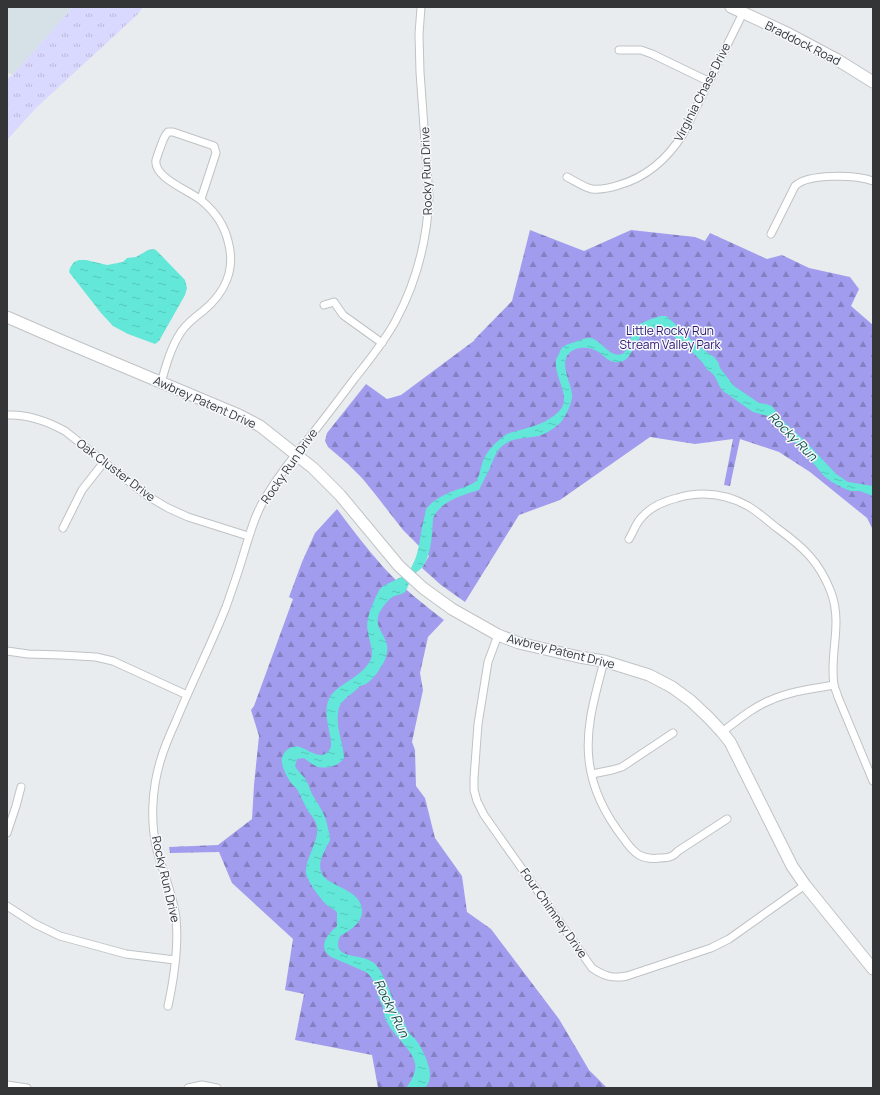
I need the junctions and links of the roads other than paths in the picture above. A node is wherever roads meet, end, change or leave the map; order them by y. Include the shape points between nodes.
1 (421, 7) edge
2 (731, 7) edge
3 (743, 13) junction
4 (618, 50) dead end
5 (708, 81) junction
6 (873, 82) edge
7 (567, 177) dead end
8 (873, 181) edge
9 (201, 199) junction
10 (771, 234) dead end
11 (324, 305) dead end
12 (7, 317) edge
13 (382, 343) junction
14 (161, 383) junction
15 (7, 415) edge
16 (295, 454) junction
17 (104, 462) junction
18 (62, 528) dead end
19 (248, 536) junction
20 (629, 539) dead end
21 (498, 635) junction
22 (7, 651) edge
23 (604, 661) junction
24 (834, 685) junction
25 (187, 695) junction
26 (722, 732) junction
27 (673, 733) dead end
28 (592, 774) junction
29 (873, 781) edge
30 (21, 787) dead end
31 (727, 819) dead end
32 (7, 833) edge
33 (805, 885) junction
34 (7, 906) edge
35 (175, 960) junction
36 (873, 969) edge
37 (168, 1006) dead end
38 (7, 1085) edge
39 (27, 1088) edge
40 (188, 1088) edge
41 (217, 1088) edge

1 - 13 street, Rocky Run Drive via 418,34 429,197 428,217 418,267 409,294
2 - 3 street, Braddock Road
3 - 5 street, Virginia Chase Drive
3 - 6 street, Braddock Road via 836,59
4 - 5 street via 641,50
5 - 7 street, Virginia Chase Drive via 677,143 645,174 602,190 586,188
8 - 10 street via 852,176 837,176 812,178 799,183 795,186
9 - 9 street via 176,186 160,172 156,161 168,132 214,146 216,153
9 - 14 street via 220,219 226,234 230,253 228,275 225,286 216,299 192,319 173,345
11 - 13 street via 334,302 343,315
12 - 14 street, Awbrey Patent Drive
13 - 16 street, Rocky Run Drive
14 - 16 street, Awbrey Patent Drive via 250,420
15 - 17 street, Oak Cluster Drive via 29,416 52,424 65,431
16 - 19 street, Rocky Run Drive via 263,501
16 - 21 street, Awbrey Patent Drive via 340,495 399,566 423,588 452,609
17 - 18 street via 82,490
17 - 19 street, Oak Cluster Drive via 146,495 168,508
19 - 25 street, Rocky Run Drive via 225,608
20 - 24 street via 638,520 644,514 667,500 686,495 710,494 723,497 742,503 755,511 803,548 824,575 835,606
21 - 23 street, Awbrey Patent Drive via 543,649
21 - 33 street, Four Chimney Drive via 488,662 478,724 474,778 477,801 484,815 592,968 617,978 711,948 729,939
22 - 25 street via 96,657 112,661
23 - 26 street, Awbrey Patent Drive via 650,675 672,687 691,701
23 - 28 street via 589,726 589,759
24 - 26 street via 794,692 770,700
24 - 29 street
25 - 35 street, Rocky Run Drive via 160,762 153,804 157,849 176,916
26 - 33 street, Awbrey Patent Drive via 730,742 792,866
27 - 28 street via 622,767
28 - 31 street via 596,791 612,822 632,849 648,858 673,856
30 - 32 street
33 - 36 street, Awbrey Patent Drive
34 - 35 street via 60,936 126,954
35 - 37 street, Rocky Run Drive
38 - 39 street
40 - 41 street via 202,1085

